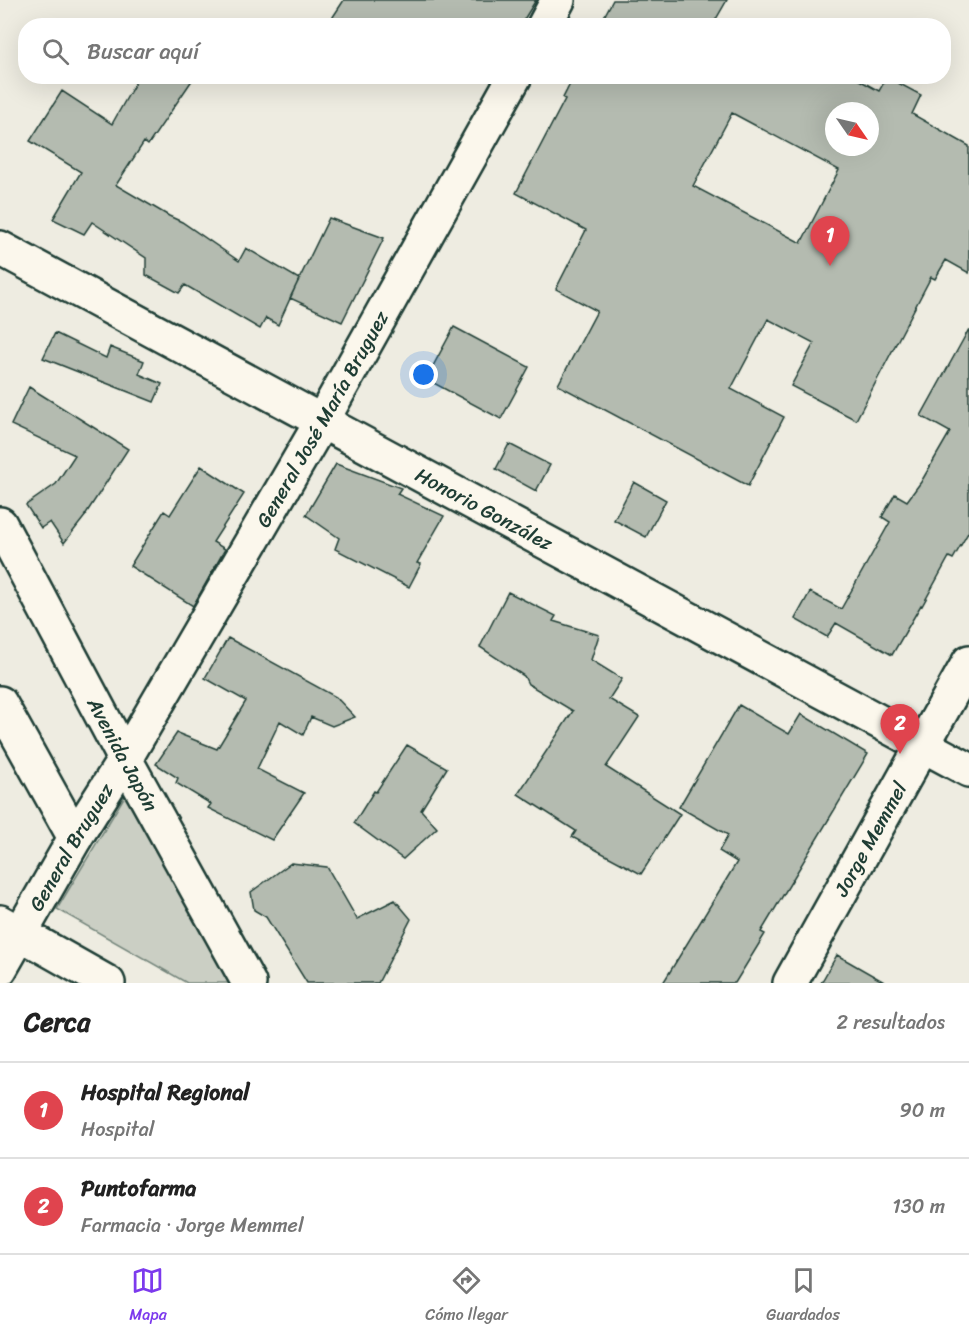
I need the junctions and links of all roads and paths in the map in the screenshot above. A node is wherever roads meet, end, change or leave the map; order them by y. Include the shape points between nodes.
1 (558, 0) edge
2 (548, 18) edge
3 (511, 84) edge
4 (0, 248) edge
5 (322, 421) junction
6 (0, 524) edge
7 (969, 662) edge
8 (0, 703) edge
9 (923, 745) junction
10 (125, 759) junction
11 (969, 770) edge
12 (75, 838) junction
13 (10, 928) edge
14 (0, 969) edge
15 (108, 983) edge
16 (249, 983) edge
17 (790, 983) edge

1 - 2 main road
3 - 5 main road, General José María Bruguez
4 - 5 main road, Honorio González
5 - 9 main road, Honorio González
5 - 10 main road, General José María Bruguez
6 - 10 main road, Avenida Japón
7 - 9 main road, Jorge Memmel
8 - 12 main road
9 - 11 main road, Honorio González
9 - 17 main road, Jorge Memmel
10 - 12 main road, General Bruguez
10 - 16 main road, Avenida Japón
12 - 13 main road, General Bruguez
13 - 14 main road, General Bruguez
13 - 15 main road

